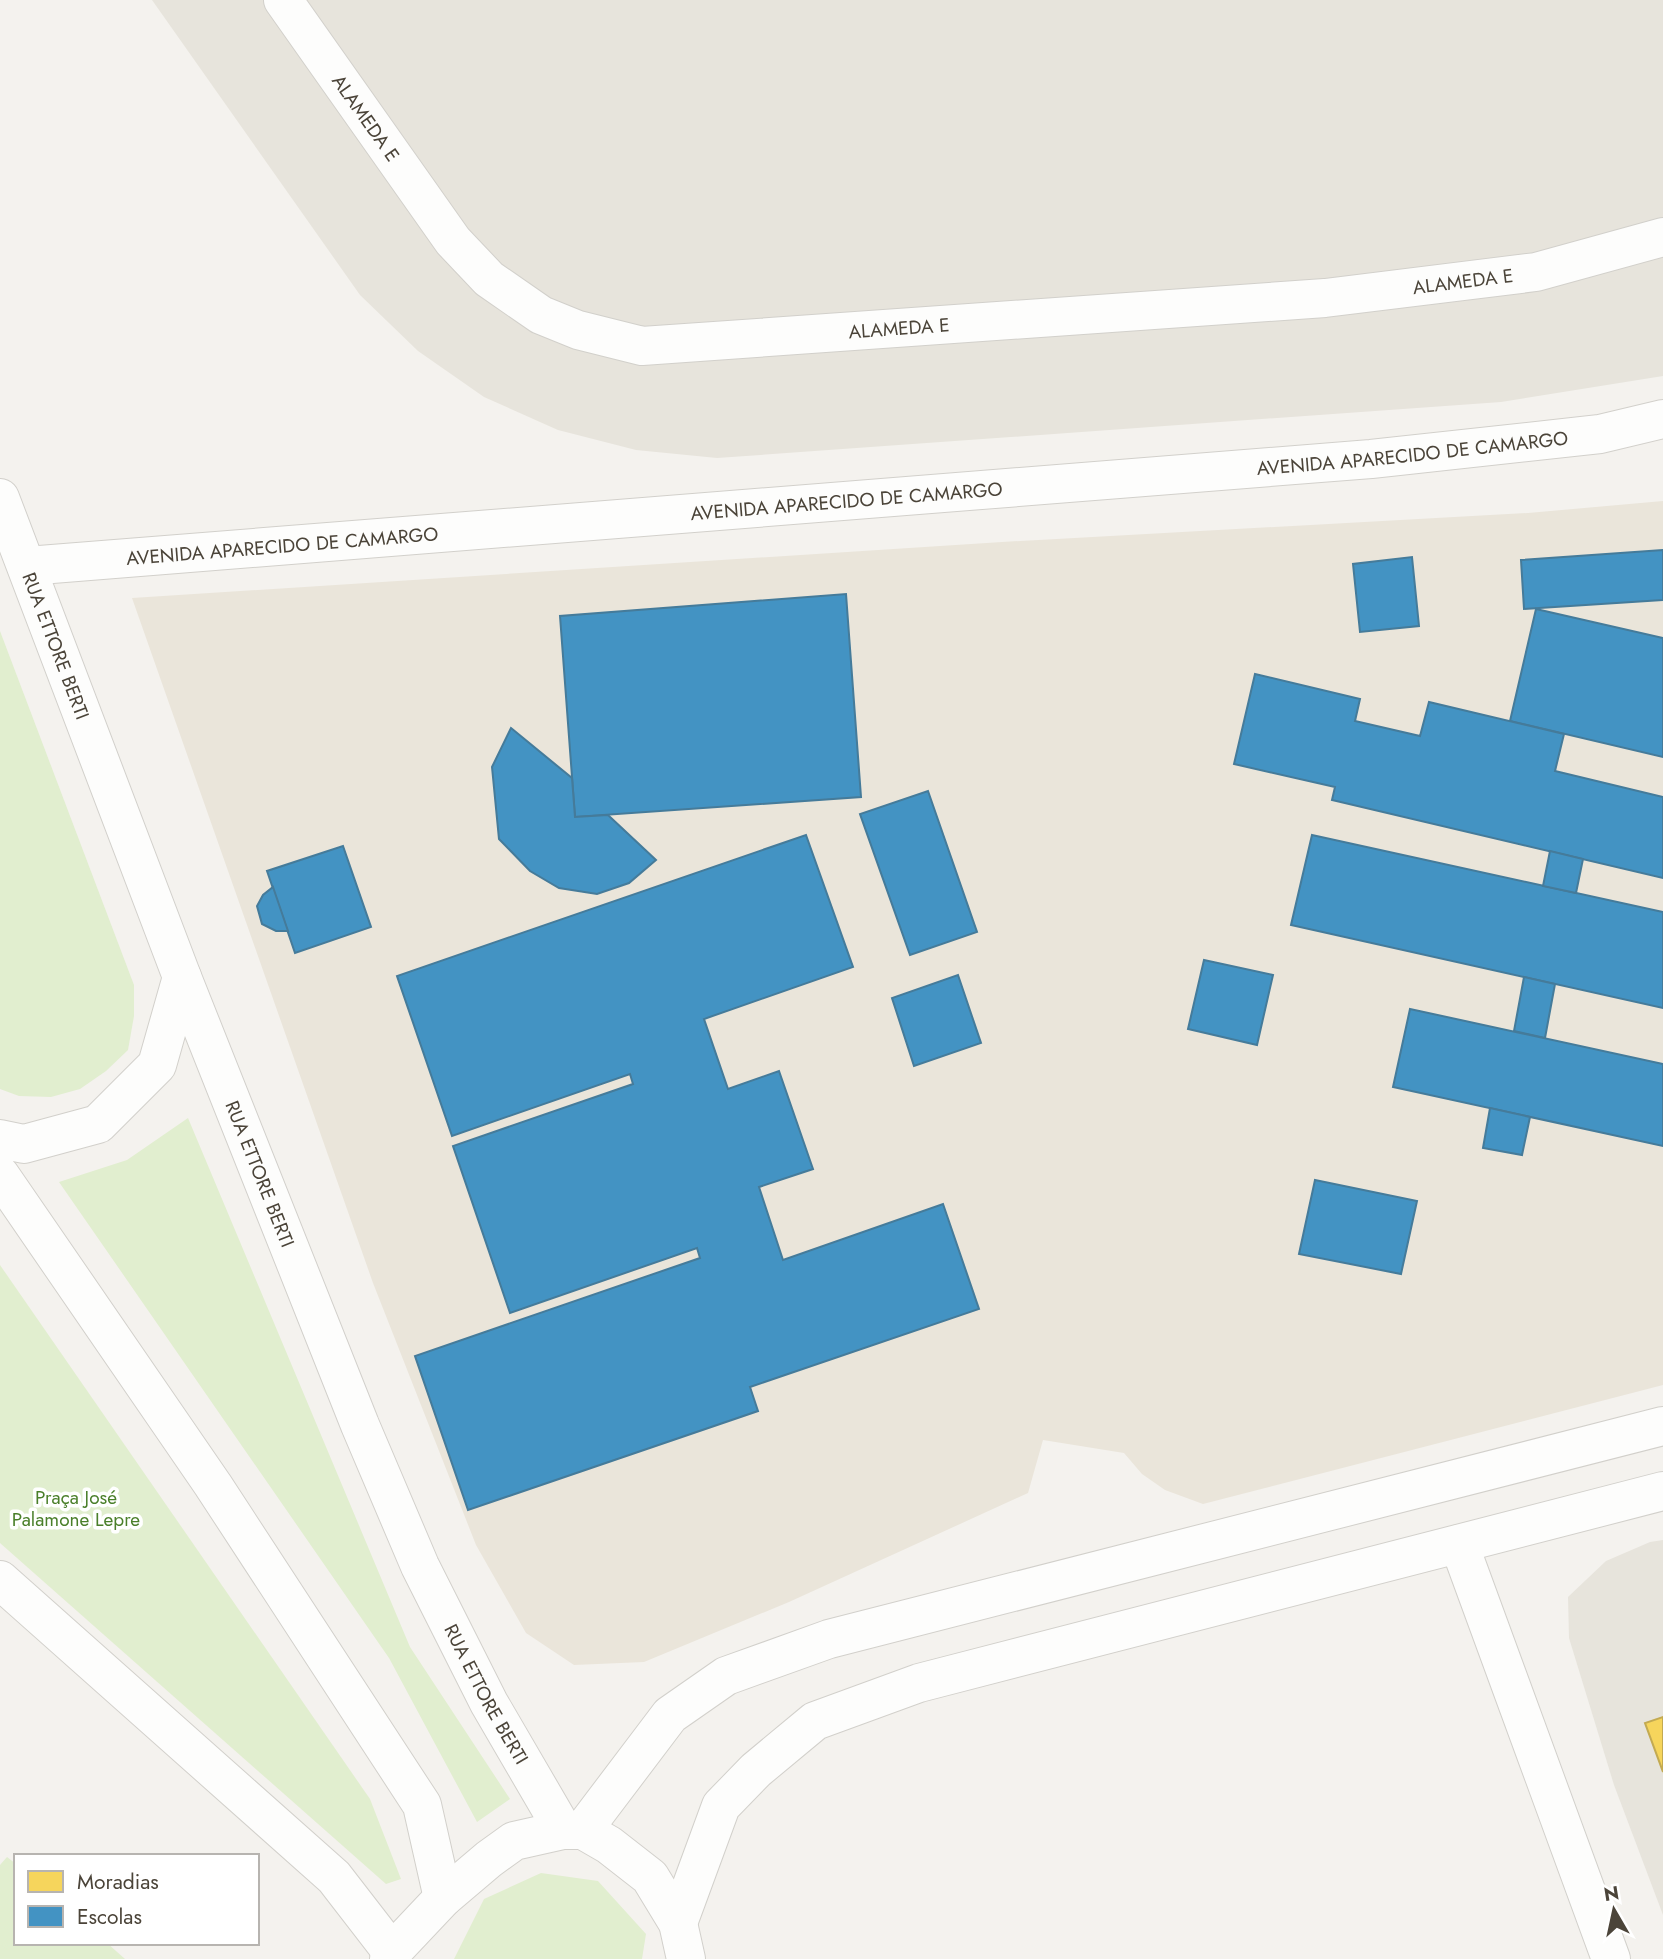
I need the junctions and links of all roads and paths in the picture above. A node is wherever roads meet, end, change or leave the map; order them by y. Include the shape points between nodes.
1 (283, 0) edge
2 (1663, 237) edge
3 (1663, 419) edge
4 (0, 498) edge
5 (27, 566) junction
6 (182, 977) junction
7 (0, 1139) edge
8 (0, 1175) edge
9 (1663, 1426) edge
10 (1663, 1491) edge
11 (1460, 1544) junction
12 (0, 1580) edge
13 (573, 1830) junction
14 (443, 1898) junction
15 (682, 1941) edge
16 (390, 1955) edge
17 (1611, 1959) edge

1 - 2 street, ALAMEDA E via 453,241 489,279 541,315 642,346 1325,298 1536,272
3 - 5 street, AVENIDA APARECIDO DE CAMARGO via 1600,433 1371,459
4 - 5 street, RUA ETTORE BERTI
5 - 6 street, RUA ETTORE BERTI
6 - 7 street via 157,1065 98,1124 24,1144
6 - 13 street, RUA ETTORE BERTI via 420,1566 489,1703
8 - 14 street via 213,1485 422,1805
9 - 13 street via 829,1639 726,1676 670,1715
10 - 11 street
11 - 15 street via 919,1683 815,1721 756,1770 721,1807
11 - 17 street
12 - 16 street via 334,1877
13 - 14 street via 514,1841
13 - 15 street via 609,1845 650,1877
14 - 16 street

